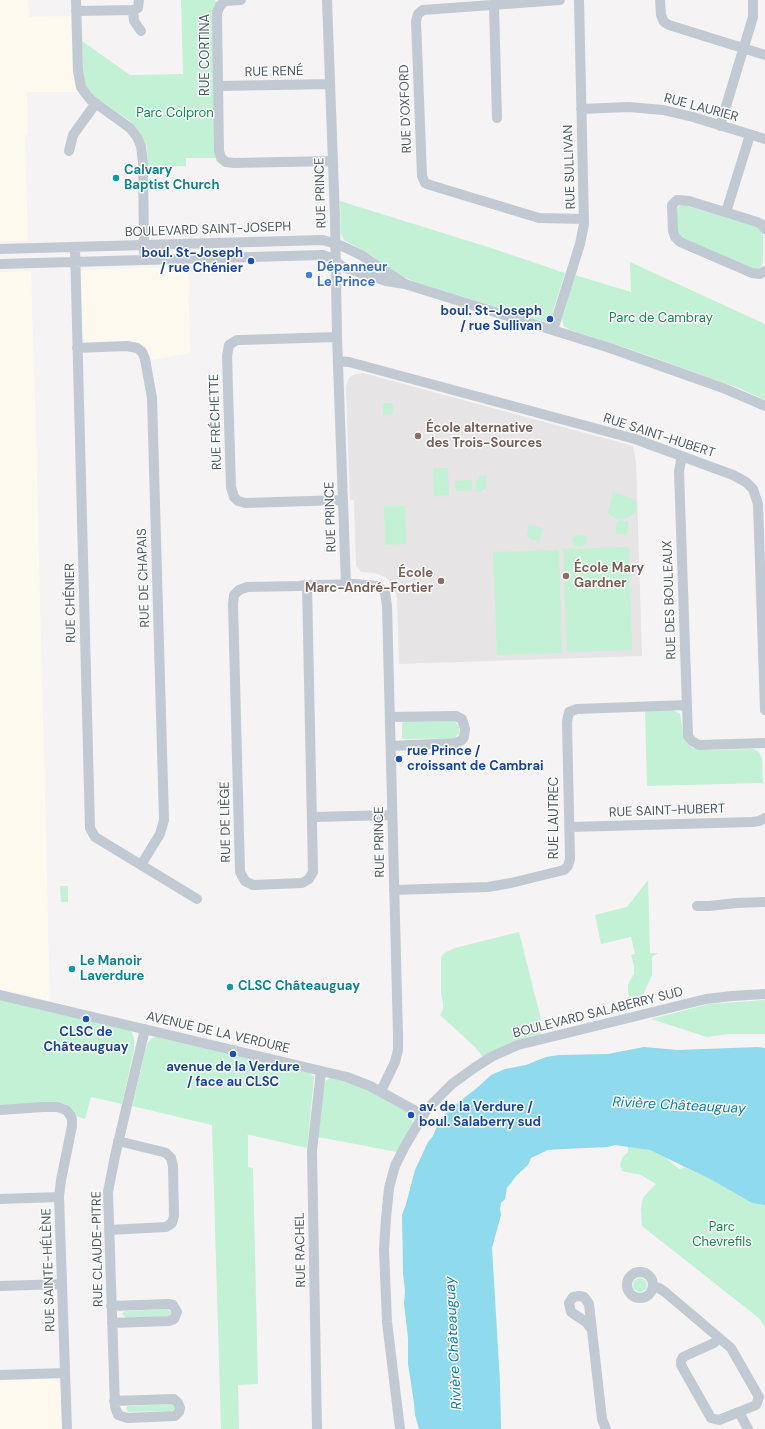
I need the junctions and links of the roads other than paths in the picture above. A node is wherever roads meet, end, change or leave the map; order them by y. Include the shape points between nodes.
1 (76, 0) edge
2 (139, 0) edge
3 (241, 0) edge
4 (327, 0) edge
5 (560, 0) edge
6 (579, 0) edge
7 (660, 0) edge
8 (753, 0) edge
9 (494, 5) junction
10 (133, 10) junction
11 (76, 11) junction
12 (141, 31) dead end
13 (744, 48) junction
14 (765, 55) edge
15 (330, 84) junction
16 (219, 86) junction
17 (96, 103) junction
18 (582, 109) junction
19 (497, 118) dead end
20 (720, 126) junction
21 (750, 135) junction
22 (765, 139) edge
23 (69, 151) dead end
24 (333, 161) junction
25 (726, 212) junction
26 (584, 219) junction
27 (765, 229) edge
28 (335, 244) junction
29 (144, 245) junction
30 (75, 247) junction
31 (26, 248) junction
32 (0, 249) edge
33 (144, 260) junction
34 (335, 261) junction
35 (75, 262) junction
36 (26, 263) junction
37 (0, 264) edge
38 (764, 274) edge
39 (405, 284) junction
40 (553, 330) junction
41 (337, 337) junction
42 (77, 348) junction
43 (338, 360) junction
44 (765, 406) edge
45 (682, 456) junction
46 (344, 500) junction
47 (346, 584) junction
48 (307, 586) junction
49 (687, 705) junction
50 (765, 710) edge
51 (390, 717) junction
52 (765, 743) edge
53 (391, 746) junction
54 (392, 815) junction
55 (313, 817) junction
56 (765, 818) edge
57 (570, 827) junction
58 (141, 865) junction
59 (394, 890) junction
60 (198, 899) dead end
61 (765, 902) edge
62 (697, 906) dead end
63 (765, 994) edge
64 (0, 995) edge
65 (145, 1029) junction
66 (321, 1070) junction
67 (381, 1091) junction
68 (0, 1110) edge
69 (423, 1115) junction
70 (118, 1141) junction
71 (59, 1197) junction
72 (0, 1199) edge
73 (109, 1230) junction
74 (62, 1284) junction
75 (0, 1286) edge
76 (653, 1287) dead end
77 (111, 1306) junction
78 (112, 1323) junction
79 (592, 1330) dead end
80 (719, 1338) junction
81 (65, 1373) junction
82 (0, 1375) edge
83 (114, 1401) junction
84 (739, 1412) junction
85 (67, 1429) edge
86 (317, 1429) edge
87 (400, 1429) edge
88 (606, 1429) edge
89 (748, 1429) edge

1 - 11 street
2 - 10 street via 138,8
3 - 16 street, RUE CORTINA via 226,1 218,9
4 - 15 street, RUE PRINCE
5 - 9 street, RUE D'OXFORD
6 - 18 street, RUE SULLIVAN
7 - 13 street via 661,16 669,25
8 - 13 street via 753,17
9 - 19 street
9 - 26 street, RUE D'OXFORD via 423,10 416,16 422,179 430,185 538,218
10 - 11 street
10 - 12 street via 134,21
11 - 17 street via 79,80 86,94
13 - 14 street
13 - 20 street
15 - 16 street, RUE RENÉ
15 - 24 street, RUE PRINCE
16 - 24 street, RUE CORTINA via 219,151 226,162
17 - 23 street via 73,135
17 - 29 street via 130,128 139,141 142,157
18 - 20 street, RUE LAURIER via 657,109
18 - 26 street, RUE SULLIVAN
20 - 21 street, RUE LAURIER
21 - 22 street, RUE LAURIER
21 - 25 street
24 - 28 street, RUE PRINCE
25 - 27 street via 760,223
25 - 38 street via 689,201 675,201 671,208 674,234 677,240 729,264 752,273
26 - 40 street, RUE SULLIVAN via 582,238
28 - 29 street, BOULEVARD SAINT-JOSEPH via 323,240
28 - 34 street, RUE PRINCE
28 - 39 street, BOULEVARD SAINT-JOSEPH via 368,259
29 - 30 street, BOULEVARD SAINT-JOSEPH
29 - 33 street
30 - 31 street, BOULEVARD SAINT-JOSEPH
30 - 35 street, RUE CHÉNIER
31 - 32 street, BOULEVARD SAINT-JOSEPH
31 - 36 street
33 - 34 street, BOULEVARD SAINT-JOSEPH via 323,255
33 - 35 street, BOULEVARD SAINT-JOSEPH
34 - 39 street, BOULEVARD SAINT-JOSEPH via 343,267
34 - 41 street, RUE PRINCE
35 - 36 street, BOULEVARD SAINT-JOSEPH
35 - 42 street, RUE CHÉNIER
36 - 37 street, BOULEVARD SAINT-JOSEPH
39 - 40 street, BOULEVARD SAINT-JOSEPH
40 - 44 street, BOULEVARD SAINT-JOSEPH via 637,357
41 - 43 street, RUE PRINCE
41 - 46 street, RUE FRÉCHETTE via 236,340 229,345 227,356 231,479 234,497 245,503
42 - 58 street, RUE CHÉNIER via 90,828 95,837
42 - 58 street, RUE DE CHAPAIS via 137,348 145,359 152,398 164,820 160,834
43 - 45 street, RUE SAINT-HUBERT via 635,439
43 - 46 street, RUE PRINCE
45 - 49 street, RUE DES BOULEAUX via 679,473
45 - 50 street, RUE SAINT-HUBERT via 742,479 750,485 757,498
46 - 47 street, RUE PRINCE
47 - 48 street, RUE DE LIÈGE
47 - 51 street, RUE PRINCE via 374,585 380,587 386,595
48 - 55 street, RUE DE LIÈGE
48 - 55 street, RUE DE LIÈGE via 247,587 236,592 234,599 240,872 245,881 254,885 297,884 310,879 314,868
49 - 52 street, RUE DES BOULEAUX via 687,731 690,739 699,745
49 - 57 street, RUE LAUTREC via 577,708 569,712 567,722
51 - 53 street, RUE PRINCE
51 - 53 street via 456,716 462,719 465,729 464,737 456,743
53 - 54 street, RUE PRINCE
54 - 55 street
54 - 59 street, RUE PRINCE
56 - 57 street, RUE SAINT-HUBERT via 752,822
57 - 59 street, RUE LAUTREC via 570,859 568,866 560,871 488,887
58 - 60 street, RUE CHÉNIER
59 - 67 street, RUE PRINCE via 398,1050 393,1068
61 - 62 street
63 - 69 street, BOULEVARD SALABERRY SUD via 706,1000 518,1045 485,1060 465,1074 442,1093
64 - 65 street, AVENUE DE LA VERDURE
65 - 66 street, AVENUE DE LA VERDURE
65 - 70 street, RUE CLAUDE-PITRE
66 - 67 street, AVENUE DE LA VERDURE via 356,1080
66 - 86 street, RUE RACHEL via 312,1151
67 - 69 street, AVENUE DE LA VERDURE
68 - 71 street, RUE SAINTE-HÉLÈNE via 50,1107 61,1108 68,1113 72,1119 72,1126
69 - 87 street, BOULEVARD SALABERRY SUD via 395,1166 389,1188 386,1218 384,1250 387,1322
70 - 73 street, RUE CLAUDE-PITRE via 108,1192
70 - 73 street via 162,1152 171,1158 174,1216 172,1223 166,1227
71 - 72 street
71 - 74 street, RUE SAINTE-HÉLÈNE
73 - 77 street, RUE CLAUDE-PITRE
74 - 75 street
74 - 81 street, RUE SAINTE-HÉLÈNE
76 - 80 street via 665,1292
77 - 78 street, RUE CLAUDE-PITRE
77 - 78 street via 168,1304 173,1305 177,1312 174,1319 169,1321
78 - 83 street, RUE CLAUDE-PITRE
79 - 88 street via 602,1419
80 - 84 street via 731,1348 759,1398 756,1405
80 - 84 street via 714,1343 683,1357 681,1365 711,1418 719,1420
81 - 82 street
81 - 85 street, RUE SAINTE-HÉLÈNE
83 - 83 street, RUE CLAUDE-PITRE via 116,1413 127,1418 175,1416 180,1408 174,1399
84 - 89 street

